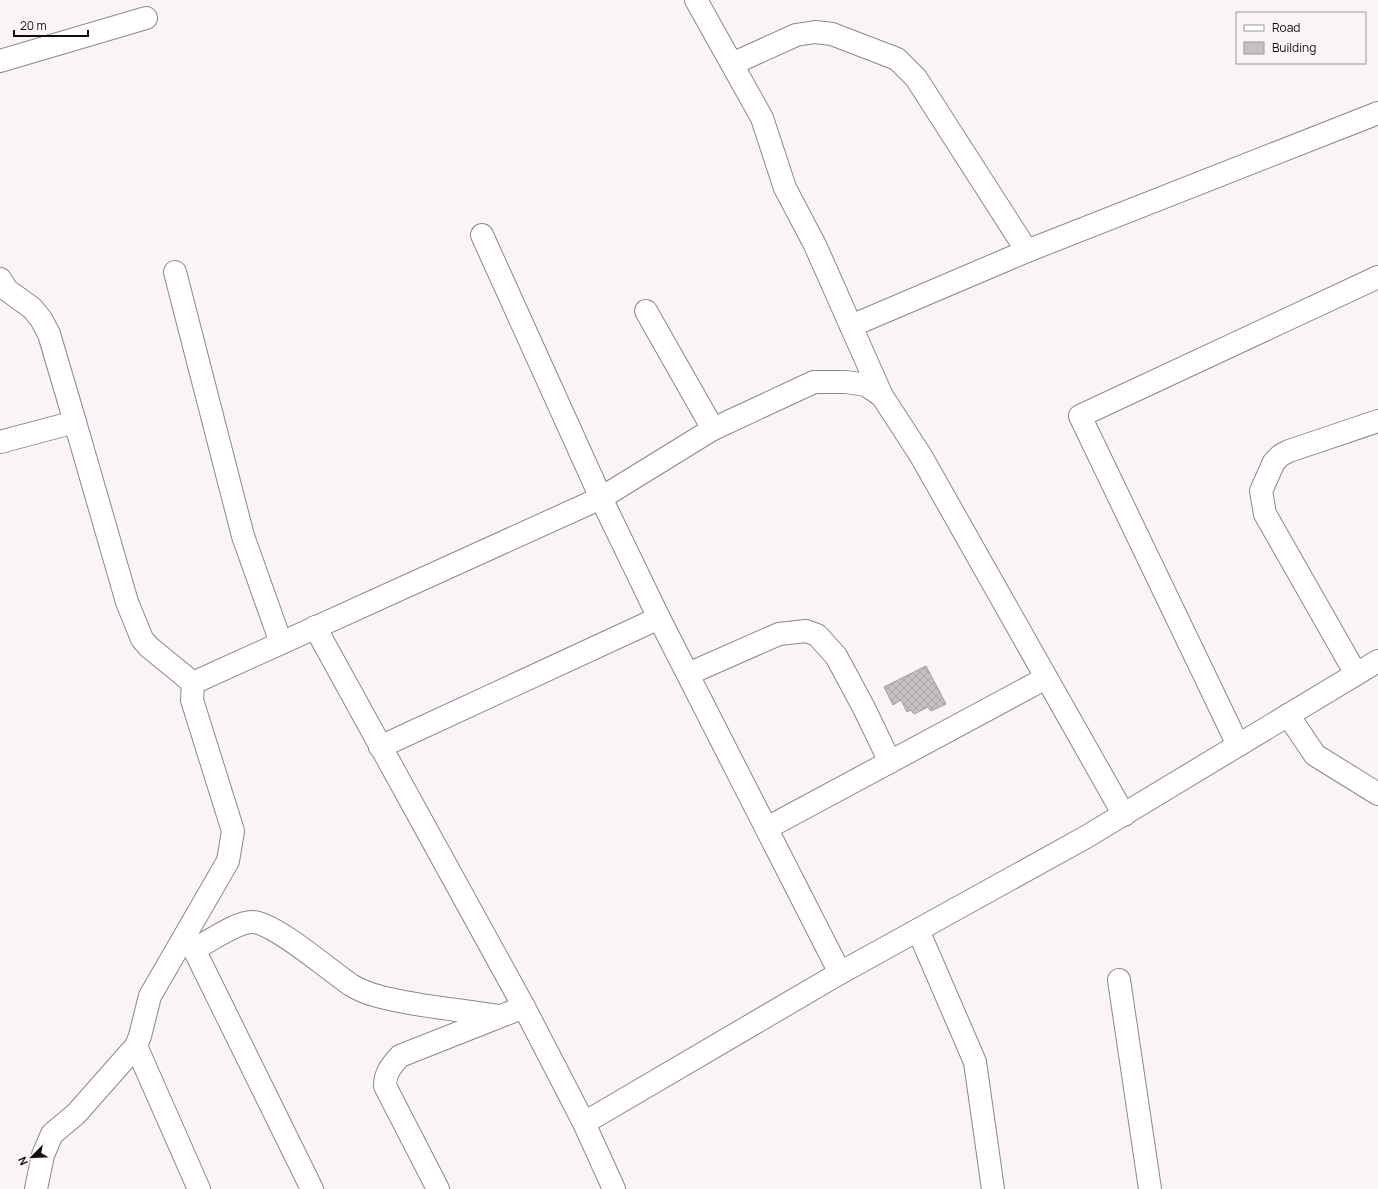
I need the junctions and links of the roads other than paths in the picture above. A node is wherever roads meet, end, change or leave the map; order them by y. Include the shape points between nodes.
1 (696, 0) edge
2 (146, 18) dead end
3 (0, 61) edge
4 (732, 64) junction
5 (1378, 113) edge
6 (482, 235) dead end
7 (1027, 251) junction
8 (175, 272) dead end
9 (1378, 277) edge
10 (0, 279) edge
11 (646, 311) dead end
12 (851, 326) junction
13 (882, 396) junction
14 (1378, 421) edge
15 (75, 422) junction
16 (713, 429) junction
17 (0, 442) edge
18 (601, 498) junction
19 (659, 618) junction
20 (315, 627) junction
21 (281, 643) junction
22 (1378, 661) edge
23 (688, 674) junction
24 (1356, 674) junction
25 (1046, 678) junction
26 (193, 683) junction
27 (1288, 715) junction
28 (1238, 745) junction
29 (380, 747) junction
30 (890, 762) junction
31 (1378, 794) edge
32 (1124, 815) junction
33 (767, 828) junction
34 (918, 930) junction
35 (191, 942) junction
36 (840, 973) junction
37 (1119, 980) dead end
38 (524, 1007) junction
39 (502, 1016) junction
40 (136, 1046) junction
41 (584, 1123) junction
42 (36, 1189) edge
43 (199, 1189) edge
44 (312, 1189) edge
45 (438, 1189) edge
46 (614, 1189) edge
47 (993, 1189) edge
48 (1150, 1189) edge

1 - 4 street
2 - 3 street
4 - 7 street via 796,35 815,32 832,34 897,60 916,78
4 - 12 street via 762,118 785,188 815,245
5 - 7 street
6 - 18 street
7 - 12 street
8 - 21 street via 243,536
9 - 28 street via 1080,416
10 - 15 street via 7,290 32,308 42,319 49,334
11 - 16 street
12 - 13 street
13 - 16 street via 866,385 814,382
13 - 25 street via 921,456
14 - 24 street via 1281,455 1274,462 1261,491 1265,514
15 - 17 street
15 - 26 street via 127,602 142,639
16 - 18 street
18 - 19 street
18 - 20 street
19 - 23 street
19 - 29 street
20 - 21 street
20 - 29 street
21 - 26 street
22 - 24 street
23 - 30 street via 779,634 806,631 818,635 836,656
23 - 33 street
24 - 27 street
25 - 30 street
25 - 32 street
26 - 35 street via 192,700 233,831 228,861
27 - 28 street
27 - 31 street via 1315,755
28 - 32 street
29 - 38 street
30 - 33 street
32 - 34 street
33 - 36 street
34 - 36 street
34 - 47 street via 975,1062
35 - 39 street via 252,922 266,925 352,986 380,997
35 - 40 street via 150,996
35 - 44 street
36 - 41 street
37 - 48 street
38 - 39 street
38 - 41 street
39 - 45 street via 400,1056 385,1077 385,1086
40 - 42 street via 76,1114 52,1134 43,1155
40 - 43 street
41 - 46 street

